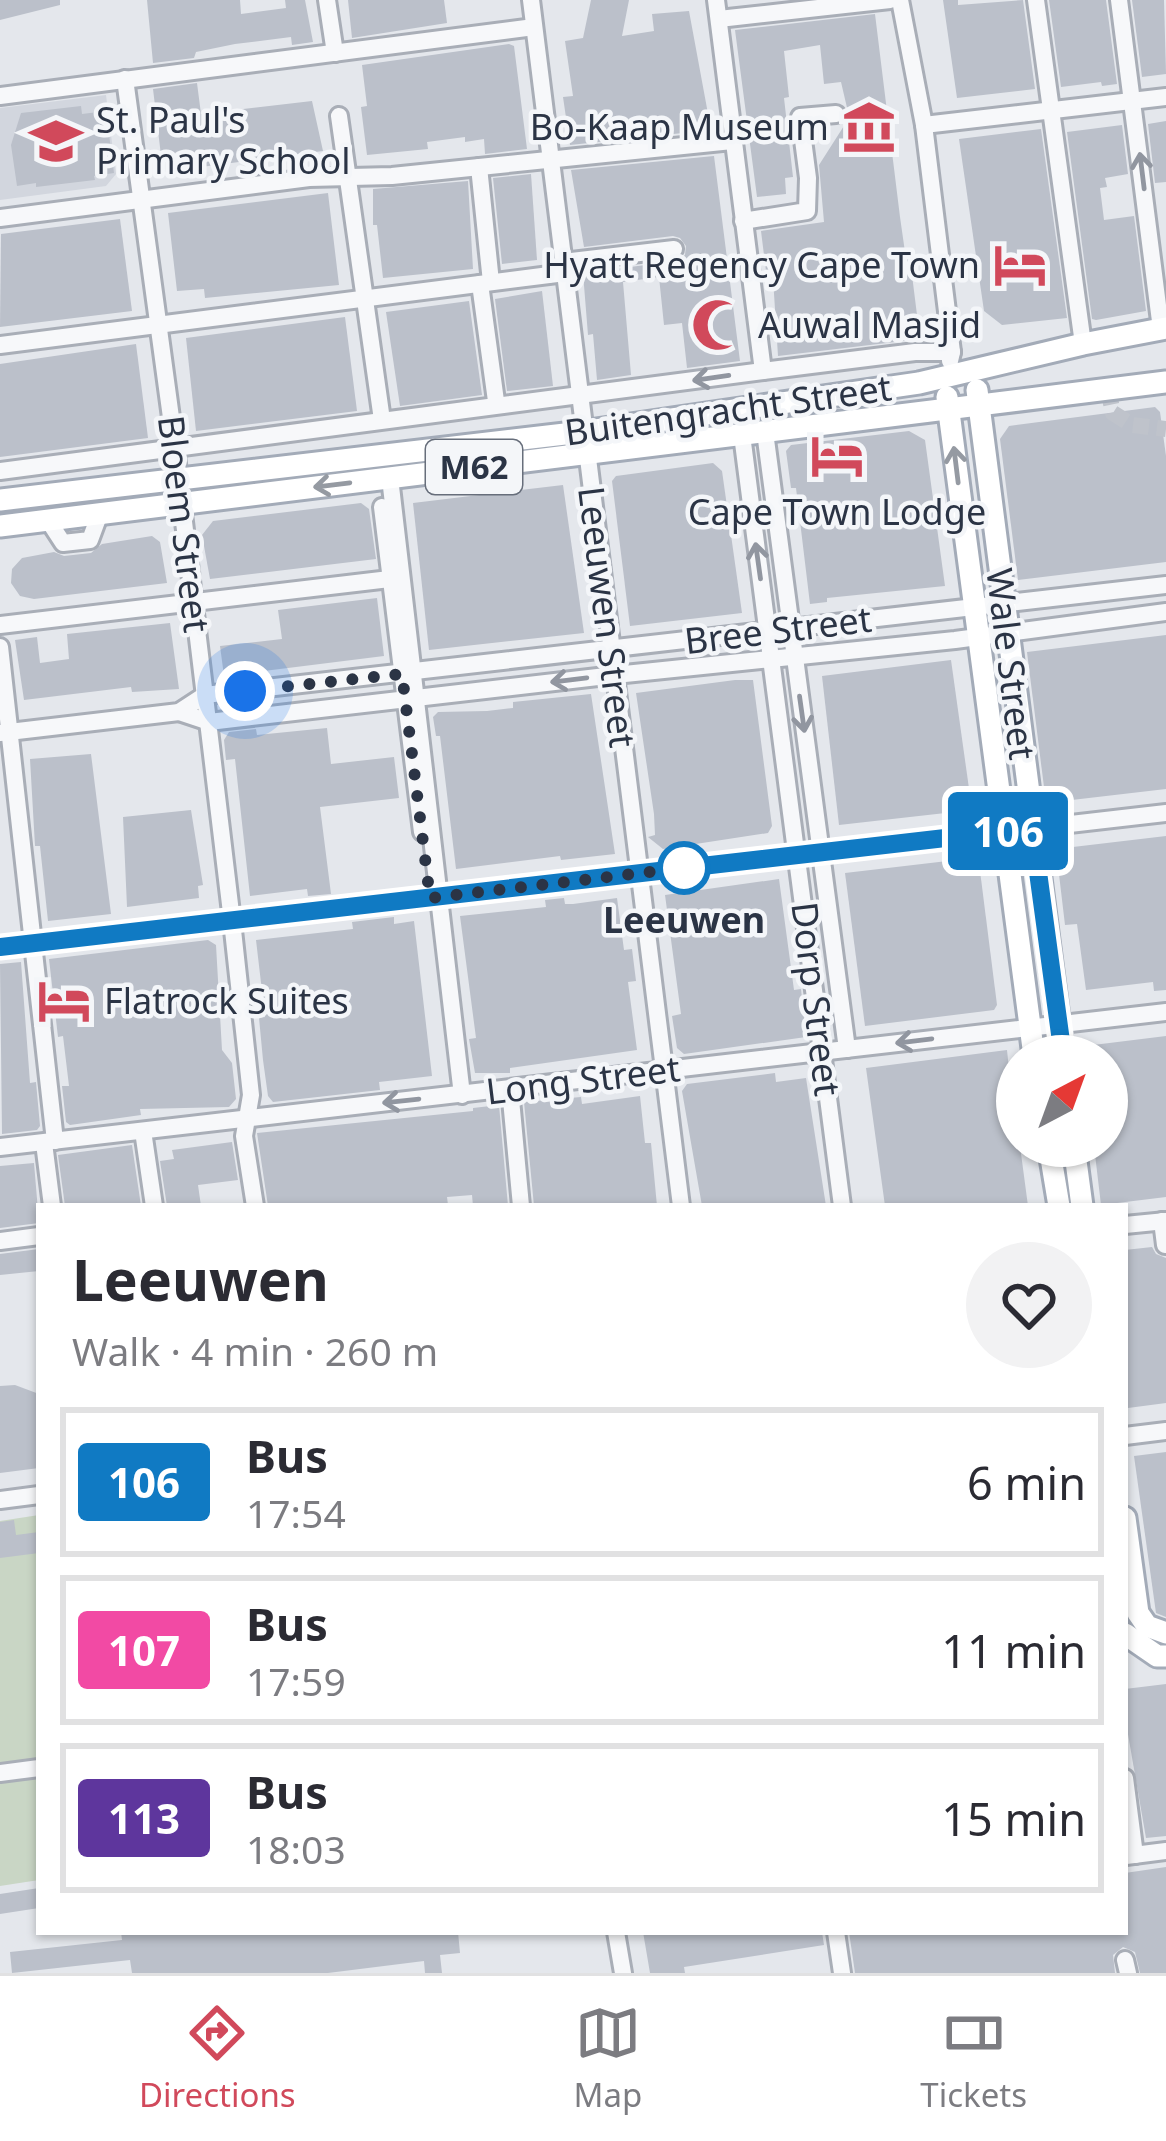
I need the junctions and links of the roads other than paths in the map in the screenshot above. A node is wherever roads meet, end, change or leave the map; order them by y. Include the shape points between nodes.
1 (327, 0) edge
2 (531, 0) edge
3 (716, 0) edge
4 (890, 0) edge
5 (900, 0) edge
6 (1036, 0) edge
7 (1119, 0) edge
8 (718, 19) junction
9 (534, 27) junction
10 (335, 53) junction
11 (125, 79) junction
12 (0, 96) edge
13 (1166, 97) edge
14 (1133, 100) junction
15 (1051, 109) junction
16 (836, 114) dead end
17 (339, 116) dead end
18 (924, 125) junction
19 (732, 141) junction
20 (549, 158) junction
21 (478, 167) junction
22 (346, 178) junction
23 (142, 200) junction
24 (0, 218) edge
25 (742, 221) junction
26 (674, 249) dead end
27 (564, 267) junction
28 (485, 283) junction
29 (363, 299) junction
30 (159, 325) junction
31 (1163, 329) edge
32 (1083, 344) junction
33 (0, 345) edge
34 (952, 352) junction
35 (763, 371) junction
36 (974, 372) junction
37 (945, 378) junction
38 (1166, 382) edge
39 (578, 395) junction
40 (496, 401) dead end
41 (979, 403) junction
42 (948, 407) junction
43 (382, 420) junction
44 (765, 432) junction
45 (742, 435) junction
46 (584, 442) junction
47 (176, 447) junction
48 (0, 471) edge
49 (179, 478) junction
50 (384, 478) junction
51 (0, 500) edge
52 (182, 502) junction
53 (0, 526) edge
54 (398, 578) junction
55 (1166, 585) edge
56 (194, 602) junction
57 (1002, 602) junction
58 (974, 606) junction
59 (1166, 612) edge
60 (0, 625) edge
61 (791, 627) junction
62 (767, 629) junction
63 (1006, 633) junction
64 (978, 638) junction
65 (0, 647) edge
66 (612, 651) junction
67 (795, 658) junction
68 (771, 661) junction
69 (408, 674) junction
70 (615, 675) junction
71 (206, 695) junction
72 (411, 699) junction
73 (179, 712) junction
74 (209, 722) junction
75 (5, 733) edge
76 (1166, 813) edge
77 (1032, 828) junction
78 (1003, 832) junction
79 (821, 853) junction
80 (798, 855) junction
81 (638, 874) junction
82 (435, 897) junction
83 (232, 920) junction
84 (30, 944) junction
85 (0, 947) edge
86 (1166, 1012) edge
87 (1058, 1024) junction
88 (1030, 1028) junction
89 (1031, 1035) edge
90 (1060, 1035) edge
91 (847, 1049) junction
92 (824, 1052) junction
93 (665, 1070) junction
94 (509, 1089) junction
95 (458, 1095) junction
96 (248, 1118) junction
97 (143, 1131) junction
98 (50, 1142) junction
99 (0, 1148) edge
100 (1052, 1167) edge
101 (1077, 1167) edge
102 (52, 1203) edge
103 (154, 1203) edge
104 (255, 1203) edge
105 (521, 1203) edge
106 (681, 1203) edge
107 (842, 1203) edge
108 (1058, 1203) edge
109 (1082, 1203) edge
110 (1164, 1221) edge
111 (1128, 1225) edge
112 (36, 1236) edge
113 (0, 1241) edge
114 (1165, 1245) edge
115 (1166, 1431) edge
116 (1128, 1436) edge
117 (36, 1495) edge
118 (0, 1501) edge
119 (1128, 1542) edge
120 (1144, 1635) edge
121 (1166, 1656) edge
122 (36, 1768) edge
123 (0, 1773) edge
124 (1128, 1825) edge
125 (1166, 1851) edge
126 (1130, 1856) edge
127 (617, 1935) edge
128 (836, 1935) edge
129 (623, 1973) edge
130 (842, 1973) edge

1 - 10 street
2 - 9 street, Leeuwen Street
3 - 8 street
4 - 8 street
5 - 18 street, Wale Street
6 - 15 street
7 - 14 street
8 - 19 street
9 - 10 street
9 - 20 street, Leeuwen Street
10 - 11 street
11 - 12 street
11 - 23 street, Bloem Street
13 - 14 street
14 - 15 street
31 -> 14 street
15 - 18 street
15 - 32 street
16 - 25 street via 800,117 807,211
17 - 22 street
18 - 34 street, Wale Street
19 - 20 street
19 - 25 street
20 - 21 street
20 - 27 street, Leeuwen Street
21 - 22 street
21 - 28 street
22 - 23 street
22 - 29 street
23 - 24 street
23 - 30 street, Bloem Street
25 - 35 street
26 - 27 street
27 - 28 street
27 - 39 street, Leeuwen Street
28 - 29 street
28 - 40 street
29 - 30 street
29 - 43 street
30 - 33 street
30 - 47 street, Bloem Street
31 - 32 main road, Buitengracht Street / M62
32 - 36 main road, Buitengracht Street / M62
34 - 35 street, Buitengracht Street
34 - 36 street
34 - 37 street, Wale Street
35 -> 39 street, Buitengracht Street
36 - 37 main road, Buitengracht Street / M62
36 - 41 main road, Wale Street
37 - 42 main road, Wale Street
37 - 46 main road, Buitengracht Street / M62
38 - 41 main road, Buitengracht Street / M62
39 - 43 street, Buitengracht Street
39 - 46 street, Leeuwen Street
41 - 42 main road, Buitengracht Street / M62
41 - 57 main road, Wale Street
42 - 44 main road, Buitengracht Street / M62
58 -> 42 main road, Wale Street
43 - 47 street, Buitengracht Street
44 - 45 main road, Buitengracht Street / M62
44 - 61 street, Dorp Street
45 - 46 main road, Buitengracht Street / M62
62 -> 45 street, Dorp Street
46 - 49 main road, Buitengracht Street / M62
46 - 50 main road, Buitengracht Street / M62
46 - 66 street, Leeuwen Street
47 - 48 street, Buitengracht Street
47 - 49 street, Bloem Street
49 - 51 main road, Buitengracht Street / M62
49 - 52 street, Bloem Street
50 -> 52 main road, Buitengracht Street / M62
50 - 54 street
52 - 53 main road, Buitengracht Street / M62
52 - 56 street, Bloem Street
54 - 56 street
54 - 69 street
55 - 57 street, Bree Street
56 - 60 street
56 - 71 street, Bloem Street
57 - 58 street, Bree Street
57 - 63 main road, Wale Street
58 - 61 street, Bree Street
58 - 64 main road, Wale Street
59 - 63 street, Bree Street
61 - 62 street, Bree Street
61 - 67 street, Dorp Street
62 - 66 street, Bree Street
62 - 68 street, Dorp Street
63 - 64 street, Bree Street
63 - 77 main road, Wale Street
64 - 67 street, Bree Street
64 - 78 main road, Wale Street
65 - 75 street
66 - 69 street, Bree Street
66 - 70 street, Leeuwen Street
67 - 68 street, Bree Street
67 -> 79 street, Dorp Street
68 - 70 street, Bree Street
68 - 80 street, Dorp Street
69 - 71 street, Bree Street
69 - 72 street
70 -> 72 street, Bree Street
70 - 81 street, Leeuwen Street
71 - 73 street, Bree Street
71 - 74 street, Bloem Street
72 - 74 street, Bree Street
72 - 82 street
73 - 74 street, Bree Street
73 - 75 street, Bree Street
74 - 83 street, Bloem Street
75 - 84 street
76 - 77 street
77 - 78 street
77 - 87 main road, Wale Street
78 - 79 street
78 - 88 main road, Wale Street
79 - 80 street
79 - 91 street, Dorp Street
80 - 81 street
80 - 92 street, Dorp Street
81 - 82 street
81 - 93 street, Leeuwen Street
82 - 83 street
82 - 95 street
83 - 84 street
83 - 96 street, Bloem Street
84 - 85 street
84 - 98 street
86 - 87 street, Long Street
87 - 88 street, Long Street
87 - 90 main road, Wale Street
88 - 89 main road, Wale Street
88 -> 91 street, Long Street
91 - 92 street, Long Street
92 - 93 street, Long Street
92 - 107 street, Dorp Street
93 - 94 street, Long Street
93 - 106 street, Leeuwen Street
94 - 95 street, Long Street
94 - 105 street
95 -> 96 street, Long Street
96 - 97 street, Long Street
96 - 104 street, Bloem Street
97 - 98 street, Long Street
97 - 103 street
98 - 99 street, Long Street
98 - 102 street
100 - 108 main road
101 - 109 main road
110 - 111 street
110 - 114 street
112 - 113 street
115 - 116 street
117 - 118 street
119 - 120 main road
120 - 121 main road via 1157,1656
122 - 123 street
124 - 126 street
125 - 126 street
127 - 129 street
128 - 130 street

